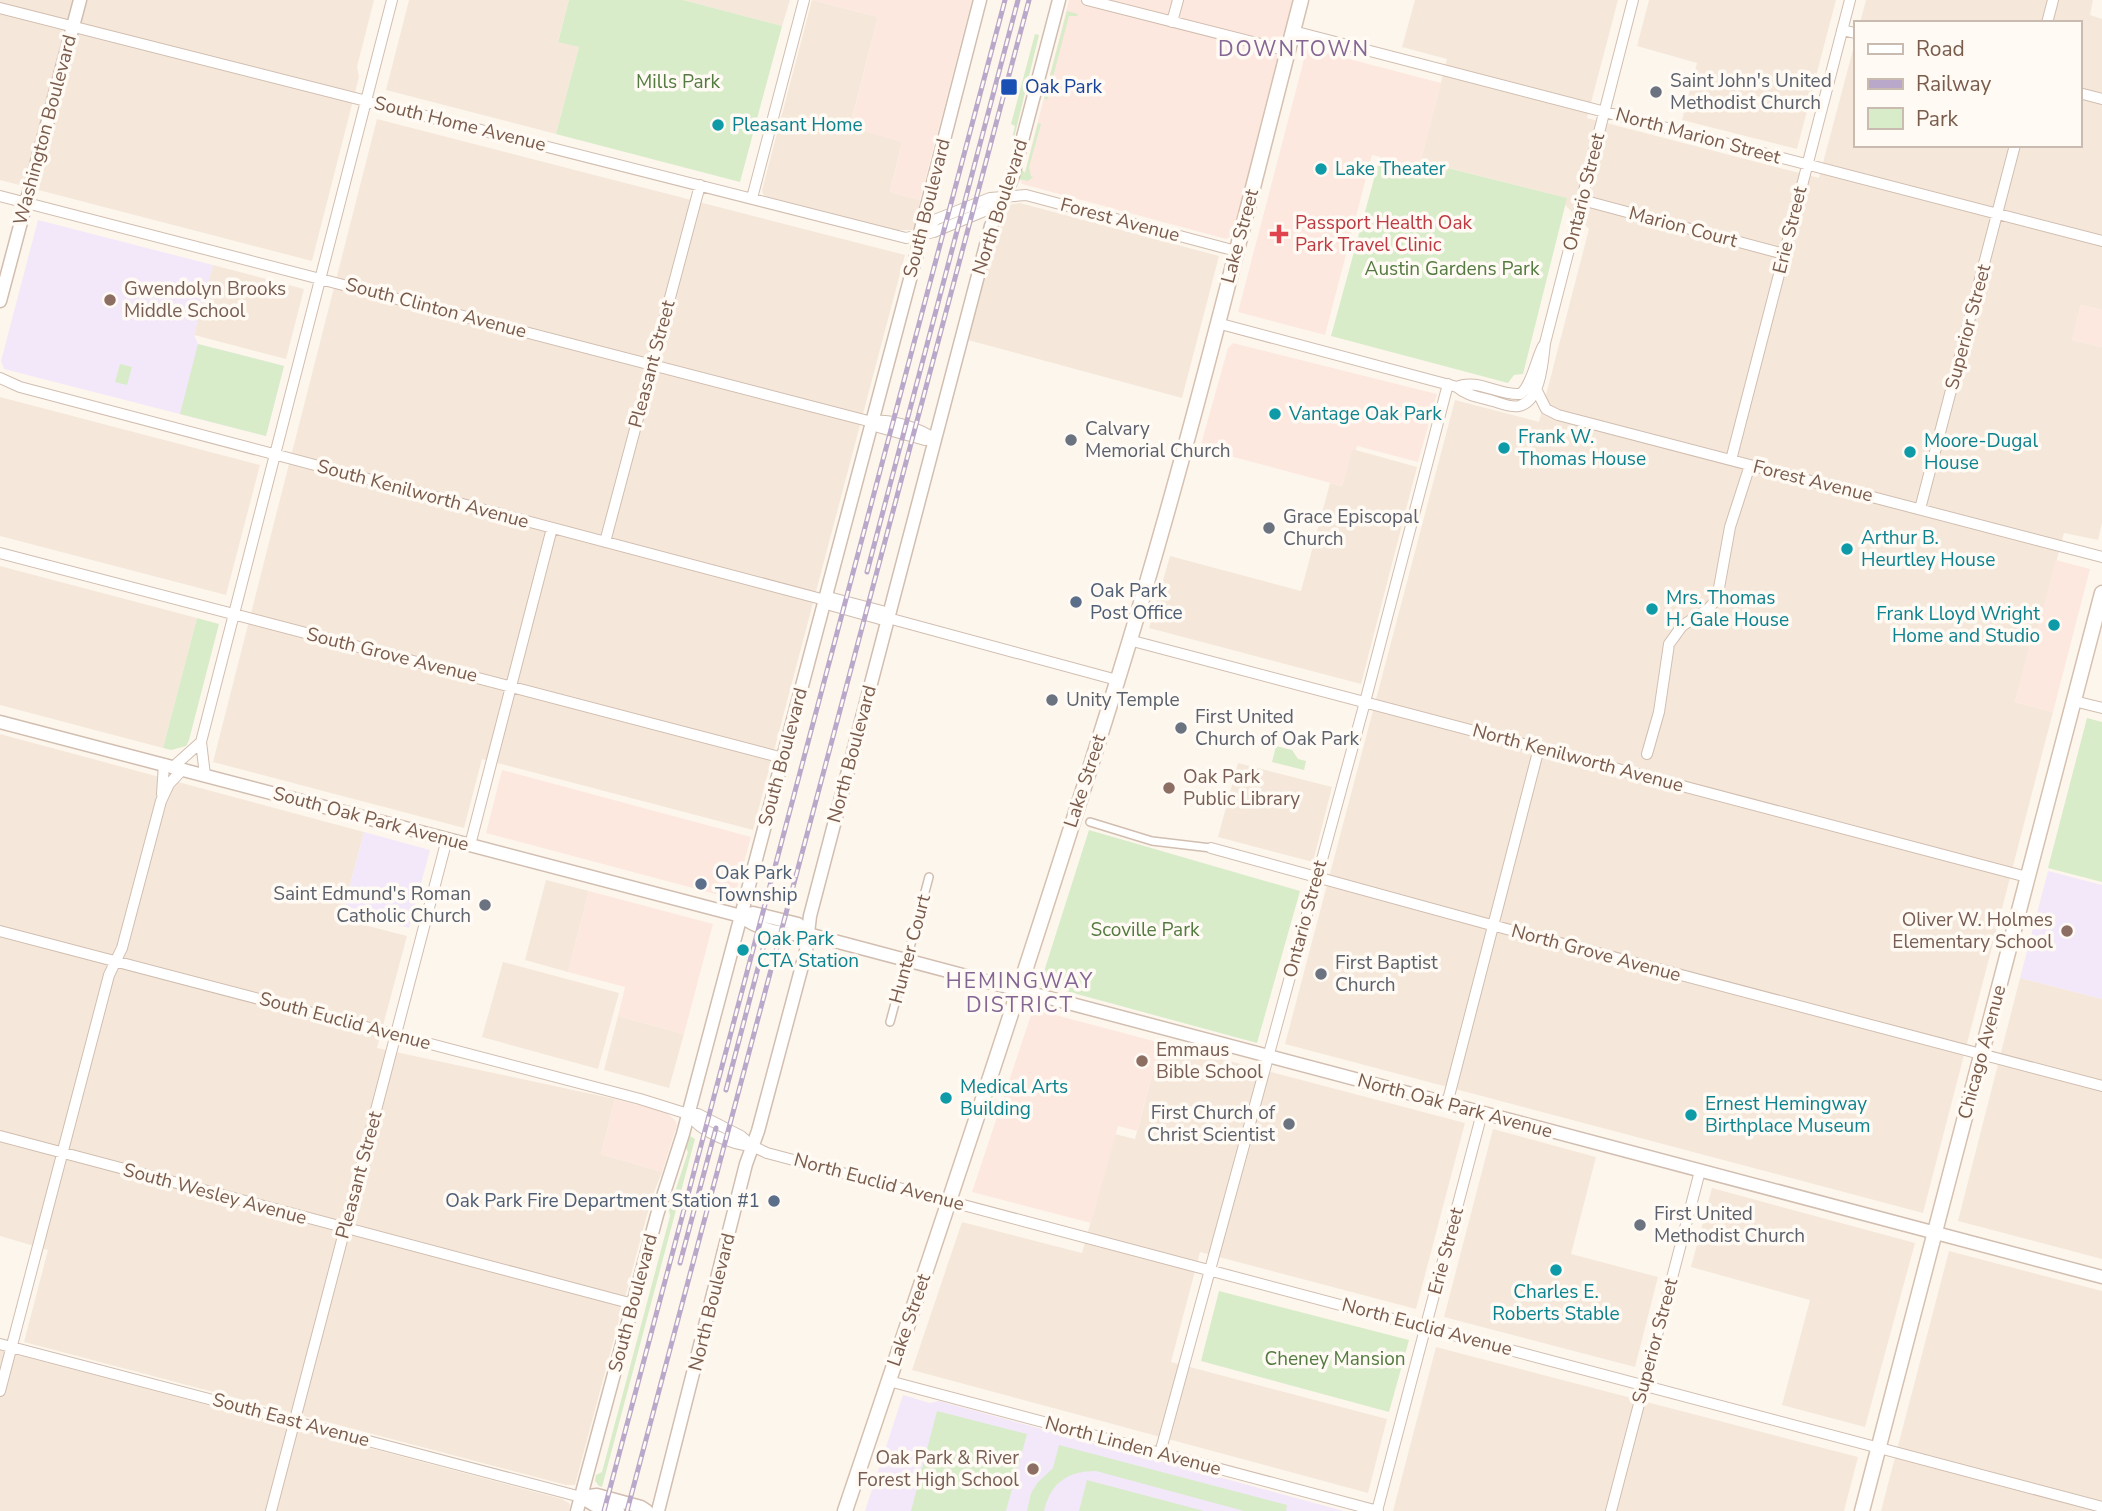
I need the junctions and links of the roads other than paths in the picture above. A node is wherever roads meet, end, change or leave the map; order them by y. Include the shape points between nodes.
1 (80, 0) edge
2 (392, 0) edge
3 (804, 0) edge
4 (980, 0) edge
5 (1059, 0) edge
6 (1087, 0) edge
7 (1178, 0) edge
8 (1301, 0) edge
9 (1633, 0) edge
10 (1850, 0) edge
11 (2053, 0) edge
12 (0, 8) edge
13 (2048, 21) edge
14 (1172, 22) junction
15 (73, 26) junction
16 (1842, 30) junction
17 (1293, 31) junction
18 (1854, 33) edge
19 (1288, 51) junction
20 (2081, 94) edge
21 (2102, 99) edge
22 (366, 101) junction
23 (1604, 112) junction
24 (2014, 147) edge
25 (1807, 165) junction
26 (699, 185) junction
27 (0, 196) edge
28 (752, 198) junction
29 (1003, 198) junction
30 (1582, 200) junction
31 (26, 202) junction
32 (1997, 214) junction
33 (919, 233) junction
34 (2102, 241) edge
35 (1236, 251) junction
36 (1784, 254) junction
37 (320, 278) junction
38 (0, 300) edge
39 (1217, 323) junction
40 (652, 364) junction
41 (0, 378) edge
42 (1453, 385) junction
43 (1535, 385) junction
44 (0, 386) edge
45 (20, 387) junction
46 (872, 422) junction
47 (934, 439) junction
48 (275, 455) junction
49 (1731, 460) junction
50 (1750, 465) junction
51 (1920, 509) junction
52 (552, 528) junction
53 (605, 542) junction
54 (0, 553) edge
55 (2102, 557) edge
56 (2102, 593) edge
57 (825, 600) junction
58 (234, 614) junction
59 (888, 618) junction
60 (1129, 640) junction
61 (1118, 680) junction
62 (512, 686) junction
63 (2074, 701) junction
64 (1364, 702) junction
65 (2102, 708) edge
66 (0, 722) edge
67 (201, 742) junction
68 (1539, 748) junction
69 (1647, 754) dead end
70 (783, 758) junction
71 (173, 767) junction
72 (205, 775) junction
73 (161, 801) junction
74 (1090, 822) dead end
75 (447, 839) junction
76 (470, 845) junction
77 (1211, 848) joint
78 (929, 877) dead end
79 (2027, 877) junction
80 (1317, 878) junction
81 (741, 916) junction
82 (1493, 926) junction
83 (0, 930) edge
84 (808, 934) junction
85 (907, 960) junction
86 (115, 961) junction
87 (1018, 990) junction
88 (890, 1022) dead end
89 (396, 1034) junction
90 (1981, 1054) junction
91 (1267, 1056) junction
92 (2102, 1086) edge
93 (1447, 1104) junction
94 (1482, 1113) junction
95 (688, 1114) junction
96 (0, 1136) edge
97 (752, 1146) junction
98 (62, 1153) junction
99 (1700, 1171) junction
100 (950, 1200) junction
101 (345, 1228) junction
102 (1934, 1233) junction
103 (1210, 1270) junction
104 (2102, 1277) edge
105 (633, 1304) junction
106 (1426, 1327) junction
107 (0, 1344) edge
108 (12, 1347) junction
109 (889, 1381) junction
110 (1644, 1385) junction
111 (0, 1391) edge
112 (294, 1421) junction
113 (1878, 1447) junction
114 (1160, 1453) junction
115 (581, 1497) junction
116 (2102, 1507) edge
117 (271, 1511) edge
118 (577, 1511) edge
119 (618, 1511) edge
120 (647, 1511) edge
121 (658, 1511) edge
122 (845, 1511) edge
123 (1377, 1511) edge
124 (1611, 1511) edge
125 (1861, 1511) edge

1 - 15 street, Washington Boulevard
2 - 22 street
3 - 28 street
4 - 33 street, South Boulevard
5 - 29 street, North Boulevard
6 - 14 street
7 - 14 street
8 - 17 main road, Lake Street
9 - 23 street, Ontario Street
10 - 16 street, Erie Street
11 - 13 street
12 - 15 street, South Home Avenue
14 - 19 street
15 - 22 street, South Home Avenue
15 - 31 street, Washington Boulevard
16 - 18 street
16 - 25 street, Erie Street
17 - 19 main road, Lake Street
17 - 23 street, North Marion Street
19 - 35 main road, Lake Street
20 - 21 street
22 - 26 street, South Home Avenue
22 - 37 street
23 - 25 street, North Marion Street
23 - 30 street, Ontario Street
24 - 32 street, Superior Street
25 - 32 street, North Marion Street
25 - 36 street, Erie Street
26 - 28 street, South Home Avenue
26 - 40 street, Pleasant Street
27 - 31 street, South Clinton Avenue
28 - 33 street, South Home Avenue via 906,238
29 - 33 street, South Home Avenue via 934,232
29 - 35 street, Forest Avenue via 1026,195
29 - 47 street, North Boulevard via 991,226
30 - 36 street, Marion Court
30 - 43 street, Ontario Street
31 - 37 street, South Clinton Avenue
31 - 38 street, Washington Boulevard
32 - 34 street, North Marion Street
32 - 51 street, Superior Street
33 - 46 street, South Boulevard
35 - 39 main road, Lake Street
36 - 49 street, Erie Street
37 - 40 street, South Clinton Avenue
37 - 48 street
39 - 42 street
39 - 60 main road, Lake Street
40 - 46 street, South Clinton Avenue
40 - 53 street, Pleasant Street
41 - 45 street, South Kenilworth Avenue
42 - 43 street via 1465,383 1521,406
42 - 64 street, Ontario Street
43 - 49 street, Forest Avenue via 1552,413
44 - 45 street, South Kenilworth Avenue
45 - 48 street, South Kenilworth Avenue
46 - 47 street, South Clinton Avenue via 880,419 926,432
46 - 57 street, South Boulevard
47 - 59 street, North Boulevard
48 - 52 street, South Kenilworth Avenue
48 - 58 street
49 - 50 street, Forest Avenue
50 - 51 street, Forest Avenue
50 - 69 street via 1730,527 1717,599 1682,626 1669,644 1659,712
51 - 55 street, Forest Avenue
52 - 53 street, South Kenilworth Avenue
52 - 62 street
53 - 57 street, South Kenilworth Avenue
54 - 58 street, South Grove Avenue
56 - 63 main road, Chicago Avenue
57 - 59 street via 830,606
57 - 70 street, South Boulevard
58 - 62 street, South Grove Avenue
58 - 67 street
59 - 61 street
59 - 84 street, North Boulevard
60 - 61 main road, Lake Street
60 - 64 street, North Kenilworth Avenue
61 - 87 main road, Lake Street
62 - 70 street, South Grove Avenue
62 - 76 street
63 - 65 street
63 - 79 main road, Chicago Avenue
64 - 68 street, North Kenilworth Avenue
64 - 80 street, Ontario Street
66 - 71 street, South Oak Park Avenue
67 - 71 street
67 - 72 street
68 - 79 street, North Kenilworth Avenue
68 - 82 street
70 - 81 street, South Boulevard
71 - 72 street, South Oak Park Avenue
71 - 73 street
71 - 73 street
72 - 75 street, South Oak Park Avenue
73 - 86 street
74 - 77 street, North Grove Avenue via 1152,841
75 - 76 street, South Oak Park Avenue
75 - 89 street, Pleasant Street
76 - 81 street, South Oak Park Avenue
77 - 80 street, North Grove Avenue
78 - 85 street, Hunter Court
79 - 90 main road, Chicago Avenue
80 - 82 street, North Grove Avenue
80 - 91 street, Ontario Street
81 - 84 street, North Oak Park Avenue via 750,923 794,935
81 - 95 street, South Boulevard
82 - 90 street, North Grove Avenue
82 - 93 street
83 - 86 street, South Euclid Avenue
84 - 85 street, North Oak Park Avenue
84 - 97 street, North Boulevard
85 - 87 street, North Oak Park Avenue
85 - 88 street, Hunter Court
86 - 89 street, South Euclid Avenue
86 - 98 street
87 - 91 street, North Oak Park Avenue
87 - 100 main road, Lake Street
89 - 95 street, South Euclid Avenue
89 - 101 street, Pleasant Street
90 - 92 street, North Grove Avenue
90 - 102 main road, Chicago Avenue
91 - 93 street, North Oak Park Avenue
91 - 103 street, Ontario Street
93 - 94 street, North Oak Park Avenue
94 - 99 street, North Oak Park Avenue
94 - 106 street, Erie Street
95 - 97 street, North Euclid Avenue via 696,1125 739,1145
95 - 105 street, South Boulevard
96 - 98 street, South Wesley Avenue
97 - 100 street, North Euclid Avenue
97 - 121 street, North Boulevard
98 - 101 street, South Wesley Avenue
98 - 108 street
99 - 102 street, North Oak Park Avenue
99 - 110 street, Superior Street
100 - 103 street, North Euclid Avenue
100 - 109 main road, Lake Street
101 - 105 street, South Wesley Avenue
101 - 112 street, Pleasant Street
102 - 104 street, North Oak Park Avenue
102 - 113 main road, Chicago Avenue
103 - 106 street, North Euclid Avenue
103 - 114 street, Ontario Street
105 - 115 street, South Boulevard
106 - 110 street, North Euclid Avenue
106 - 123 street, Erie Street
107 - 108 street, South East Avenue
108 - 111 street
108 - 112 street, South East Avenue
109 - 114 street, North Linden Avenue
109 - 122 main road, Lake Street
110 - 113 street, North Euclid Avenue
110 - 124 street, Superior Street
112 - 115 street, South East Avenue
112 - 117 street, Pleasant Street
113 - 116 street, North Euclid Avenue
113 - 125 main road, Chicago Avenue
114 - 123 street, North Linden Avenue
115 - 118 street, South Boulevard
115 - 119 street
115 - 120 street via 597,1495

